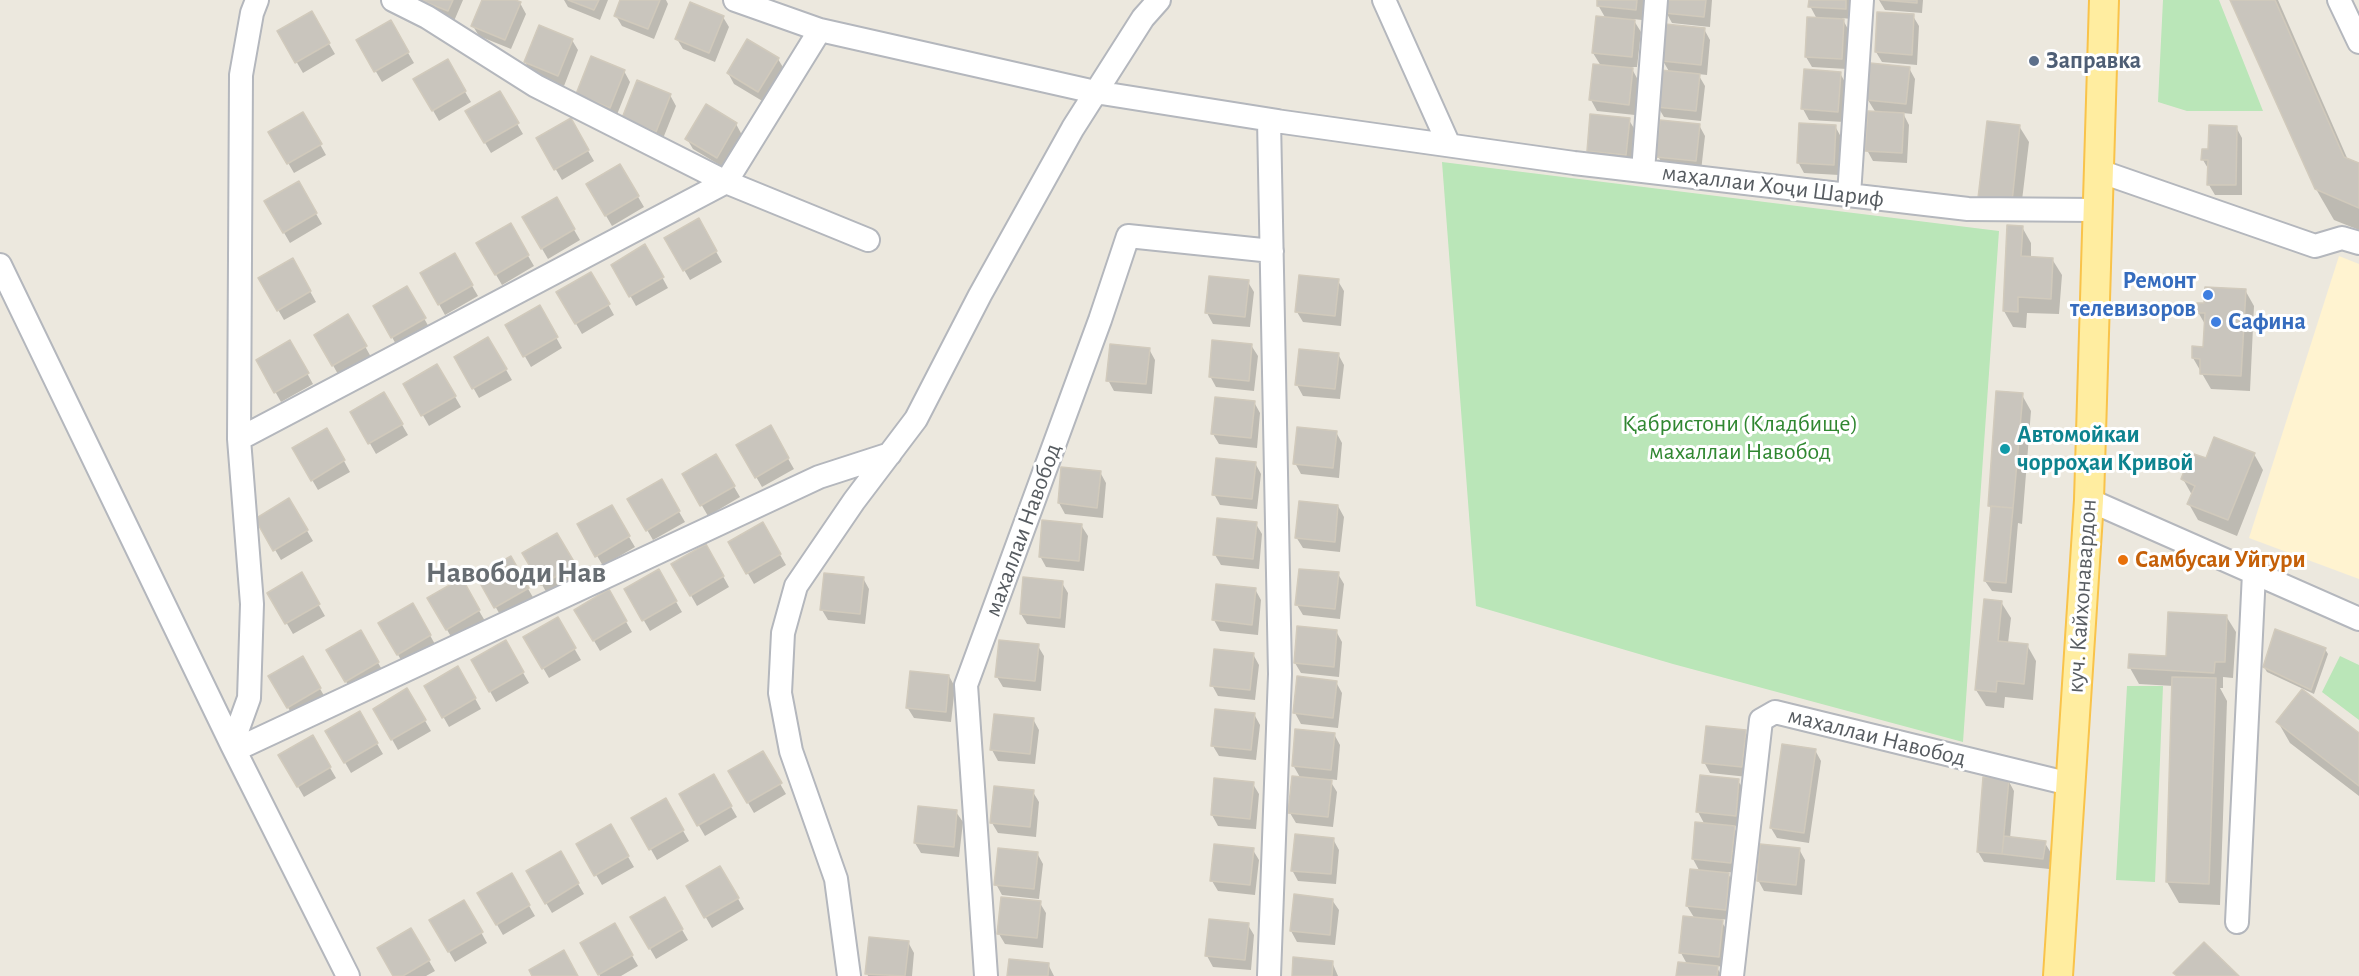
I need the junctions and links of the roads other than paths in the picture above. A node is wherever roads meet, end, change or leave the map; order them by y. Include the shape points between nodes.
1 (257, 0) edge
2 (393, 0) edge
3 (735, 0) edge
4 (1159, 0) edge
5 (1384, 0) edge
6 (1656, 0) edge
7 (1862, 0) edge
8 (2104, 0) edge
9 (2339, 0) edge
10 (820, 30) junction
11 (2359, 42) edge
12 (1095, 92) junction
13 (1274, 121) junction
14 (1449, 145) junction
15 (1643, 171) junction
16 (2099, 171) junction
17 (726, 182) junction
18 (1849, 195) junction
19 (2097, 210) junction
20 (868, 240) dead end
21 (2359, 243) edge
22 (1272, 251) junction
23 (0, 265) edge
24 (239, 439) junction
25 (890, 454) junction
26 (2089, 500) junction
27 (2254, 573) junction
28 (2359, 619) edge
29 (234, 748) junction
30 (2070, 784) junction
31 (2237, 922) dead end
32 (348, 976) edge
33 (849, 976) edge
34 (986, 976) edge
35 (1269, 976) edge
36 (1732, 976) edge
37 (2058, 976) edge

1 - 24 street via 242,75
2 - 17 street via 428,17 536,86
3 - 10 street, маҳаллаи Хоҷи Шариф
4 - 12 street
5 - 14 street
6 - 15 street
7 - 18 street
8 - 16 main road, куч. Кайхонавардон
9 - 11 street
10 - 12 street, маҳаллаи Хоҷи Шариф
10 - 17 street
12 - 13 street, маҳаллаи Хоҷи Шариф
12 - 25 street via 980,295 916,419
13 - 14 street, маҳаллаи Хоҷи Шариф
13 - 22 street
14 - 15 street, маҳаллаи Хоҷи Шариф
15 - 18 street, маҳаллаи Хоҷи Шариф
16 - 19 main road, куч. Кайхонавардон
16 - 21 street via 2315,246 2342,238
17 - 20 street
17 - 24 street
18 - 19 street, маҳаллаи Хоҷи Шариф via 1968,209
19 - 26 main road, куч. Кайхонавардон
22 - 34 street, махаллаи Навобод via 1128,236 966,686
22 - 35 street via 1280,674
23 - 29 street
24 - 29 street via 252,604 249,698
25 - 29 street via 819,477
25 - 33 street via 796,586 783,633 780,693 791,751 836,879
26 - 27 street
26 - 30 main road, куч. Кайхонавардон
27 - 28 street
27 - 31 street
29 - 32 street
30 - 36 street, махаллаи Навобод via 1775,712 1761,720
30 - 37 main road, куч. Кайхонавардон

